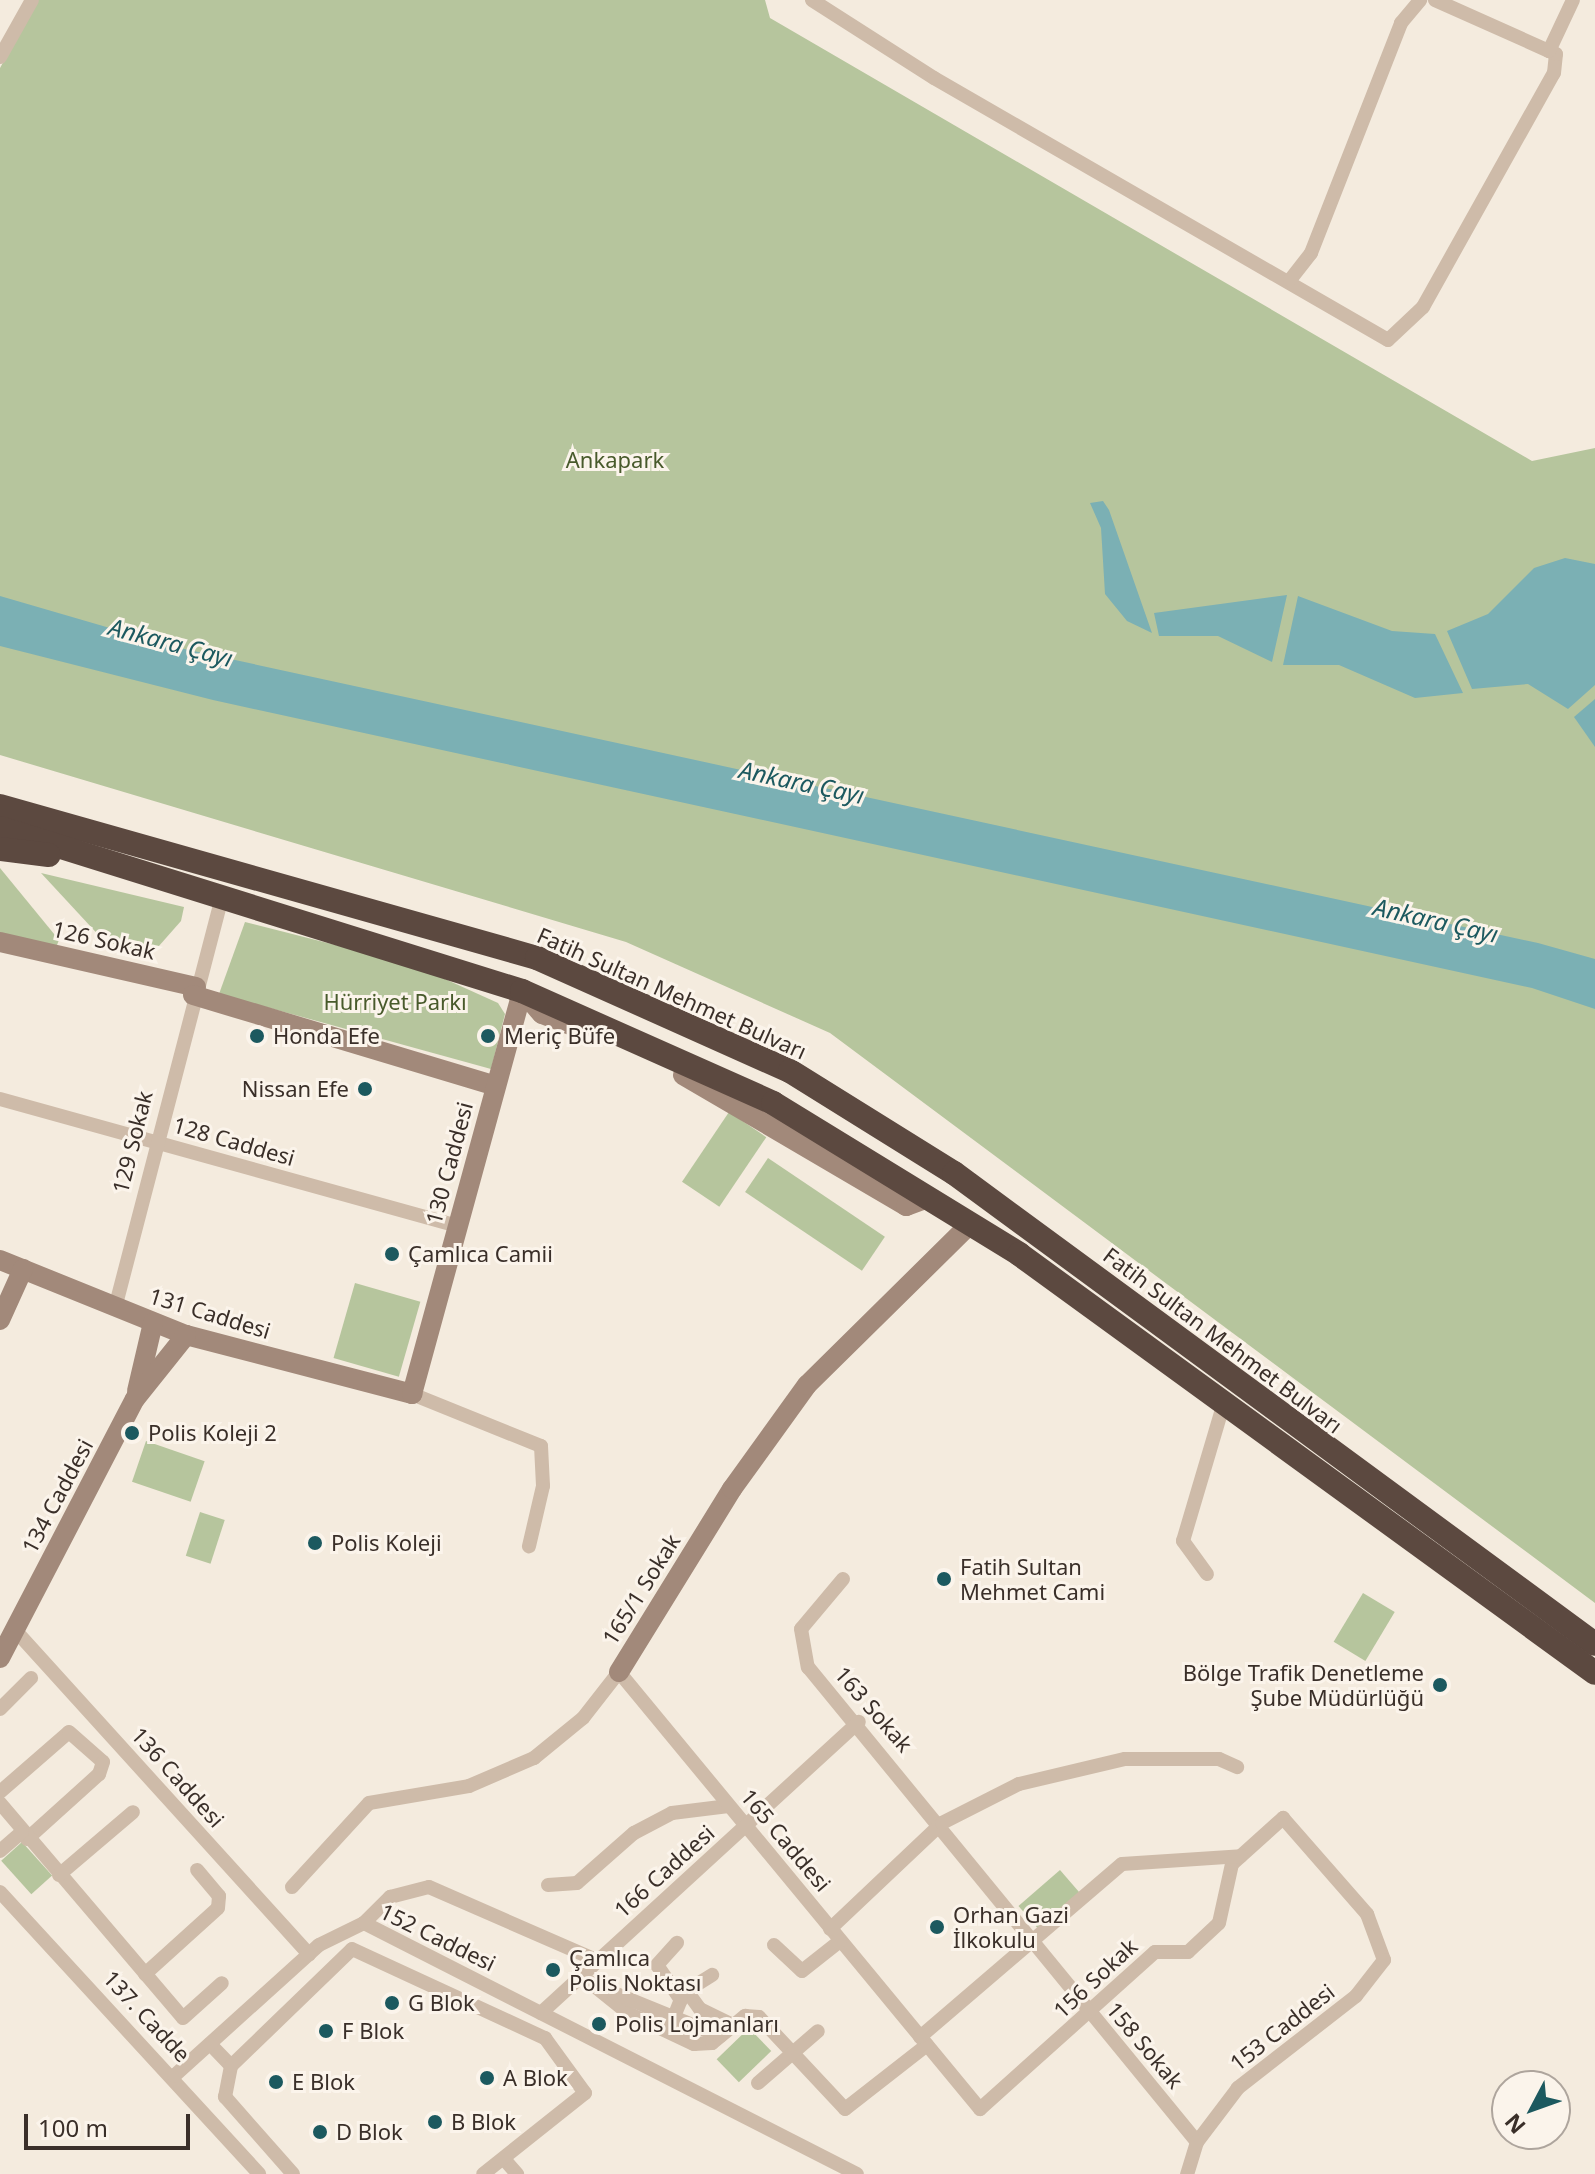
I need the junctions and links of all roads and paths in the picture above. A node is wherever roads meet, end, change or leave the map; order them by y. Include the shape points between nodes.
1 (32, 0) edge
2 (812, 0) edge
3 (1420, 0) edge
4 (1435, 0) edge
5 (1573, 0) edge
6 (1549, 51) junction
7 (0, 57) edge
8 (1290, 280) junction
9 (0, 792) edge
10 (0, 806) edge
11 (54, 822) junction
12 (0, 828) edge
13 (0, 849) edge
14 (93, 859) junction
15 (221, 901) junction
16 (0, 942) edge
17 (194, 991) junction
18 (522, 991) junction
19 (496, 1086) junction
20 (0, 1099) edge
21 (154, 1141) junction
22 (970, 1224) junction
23 (457, 1226) junction
24 (0, 1260) edge
25 (23, 1269) junction
26 (115, 1308) junction
27 (0, 1320) edge
28 (153, 1323) junction
29 (186, 1335) junction
30 (412, 1394) junction
31 (135, 1399) junction
32 (1223, 1406) junction
33 (529, 1546) dead end
34 (1207, 1574) dead end
35 (843, 1579) dead end
36 (1595, 1644) edge
37 (5, 1645) edge
38 (619, 1672) junction
39 (1595, 1673) edge
40 (31, 1678) dead end
41 (0, 1709) edge
42 (859, 1722) junction
43 (1237, 1767) dead end
44 (0, 1792) edge
45 (0, 1803) edge
46 (729, 1806) junction
47 (133, 1812) dead end
48 (1283, 1818) joint
49 (942, 1823) junction
50 (746, 1826) junction
51 (25, 1835) junction
52 (0, 1851) edge
53 (1241, 1856) junction
54 (197, 1870) dead end
55 (59, 1875) junction
56 (548, 1885) dead end
57 (292, 1887) dead end
58 (0, 1892) edge
59 (364, 1923) junction
60 (830, 1929) junction
61 (840, 1941) junction
62 (677, 1943) dead end
63 (1033, 1943) junction
64 (774, 1945) dead end
65 (309, 1954) junction
66 (598, 1961) junction
67 (145, 1974) junction
68 (712, 1975) dead end
69 (582, 1976) junction
70 (222, 1983) dead end
71 (684, 1995) junction
72 (541, 2013) junction
73 (1091, 2013) junction
74 (733, 2025) junction
75 (670, 2027) junction
76 (818, 2031) dead end
77 (923, 2041) junction
78 (210, 2044) junction
79 (792, 2054) junction
80 (231, 2066) junction
81 (174, 2076) junction
82 (758, 2083) dead end
83 (1197, 2142) junction
84 (504, 2159) junction
85 (259, 2174) edge
86 (293, 2174) edge
87 (483, 2174) edge
88 (517, 2174) edge
89 (857, 2174) edge
90 (1187, 2174) edge

1 - 7 street
2 - 8 street via 934,78
3 - 8 street via 1401,23 1311,253
4 - 6 street
5 - 6 street
6 - 8 street via 1556,54 1554,73 1423,307 1388,340
9 - 11 highway
10 - 11 highway, Fatih Sultan Mehmet Bulvarı
11 - 36 highway, Fatih Sultan Mehmet Bulvarı via 537,958 790,1071 954,1173
12 - 14 highway
13 - 14 highway
14 - 15 highway
15 - 17 street, 129 Sokak
15 - 18 highway
16 - 17 street, 126 Sokak
17 - 19 street, 126 Sokak
17 - 21 street, 129 Sokak
18 - 19 street, 130 Caddesi
18 - 22 highway via 773,1103
19 - 23 street, 130 Caddesi
20 - 21 street, 128 Caddesi
21 - 23 street, 128 Caddesi
21 - 26 street, 129 Sokak
22 - 32 highway
22 - 38 street, 165/1 Sokak via 807,1385 732,1489
23 - 30 street, 130 Caddesi
24 - 25 street, 131 Caddesi
25 - 26 street, 131 Caddesi
25 - 27 street
26 - 28 street, 131 Caddesi
28 - 29 street, 131 Caddesi
28 - 31 street, 134 Caddesi
29 - 30 street, 131 Caddesi
29 - 31 street, 134 Caddesi
30 - 33 street via 541,1446 543,1486
31 - 37 street, 134 Caddesi
32 - 34 street via 1183,1541
32 - 39 highway
35 - 42 street, 163 Sokak via 801,1629 808,1667
37 - 65 street, 136 Caddesi
38 - 46 street, 165 Caddesi
38 - 57 street, 165/1 Sokak via 583,1718 534,1758 469,1786 369,1803
40 - 41 street
42 - 49 street, 163 Sokak
42 - 50 street, 166 Caddesi
43 - 49 street via 1219,1759 1125,1759 1019,1784
44 - 51 street via 69,1732 103,1762 102,1772
45 - 51 street
46 - 50 street, 165 Caddesi
46 - 56 street via 672,1813 634,1833 577,1883
47 - 55 street
48 - 53 street, 156 Sokak
48 - 83 street, 153 Caddesi via 1367,1914 1384,1960 1356,1996 1238,2088
49 - 60 street
49 - 63 street, 158 Sokak
50 - 60 street, 165 Caddesi
50 - 66 street, 166 Caddesi
51 - 52 street
51 - 55 street
53 - 63 street via 1122,1864
53 - 73 street, 156 Sokak via 1232,1864 1219,1923 1188,1952 1155,1952
54 - 67 street via 219,1905
55 - 67 street
58 - 81 street, 137. Cadde
59 - 65 street, 152 Caddesi
59 - 66 street via 390,1897 429,1887
59 - 72 street, 152 Caddesi
60 - 61 street, 165 Caddesi
61 - 64 street via 799,1971
61 - 77 street, 165 Caddesi
62 - 71 street via 657,1968
63 - 73 street, 158 Sokak
63 - 77 street
65 - 78 street, 152 Caddesi
66 - 69 street, 166 Caddesi
67 - 70 street via 183,2018
68 - 71 street
69 - 72 street, 166 Caddesi
69 - 75 street
71 - 74 street
71 - 75 street
72 - 89 street, 152 Caddesi
73 - 77 street, 156 Sokak via 980,2109
73 - 83 street, 158 Sokak
74 - 75 street via 699,2045
74 - 79 street via 759,2017
76 - 79 street
77 - 79 street via 848,2109
78 - 80 street
78 - 81 street, 152 Caddesi
79 - 82 street
80 - 84 street via 352,1949 545,2038 585,2093
80 - 86 street via 225,2097
81 - 85 street, 137. Cadde
83 - 90 street, 153 Caddesi
84 - 87 street
84 - 88 street

